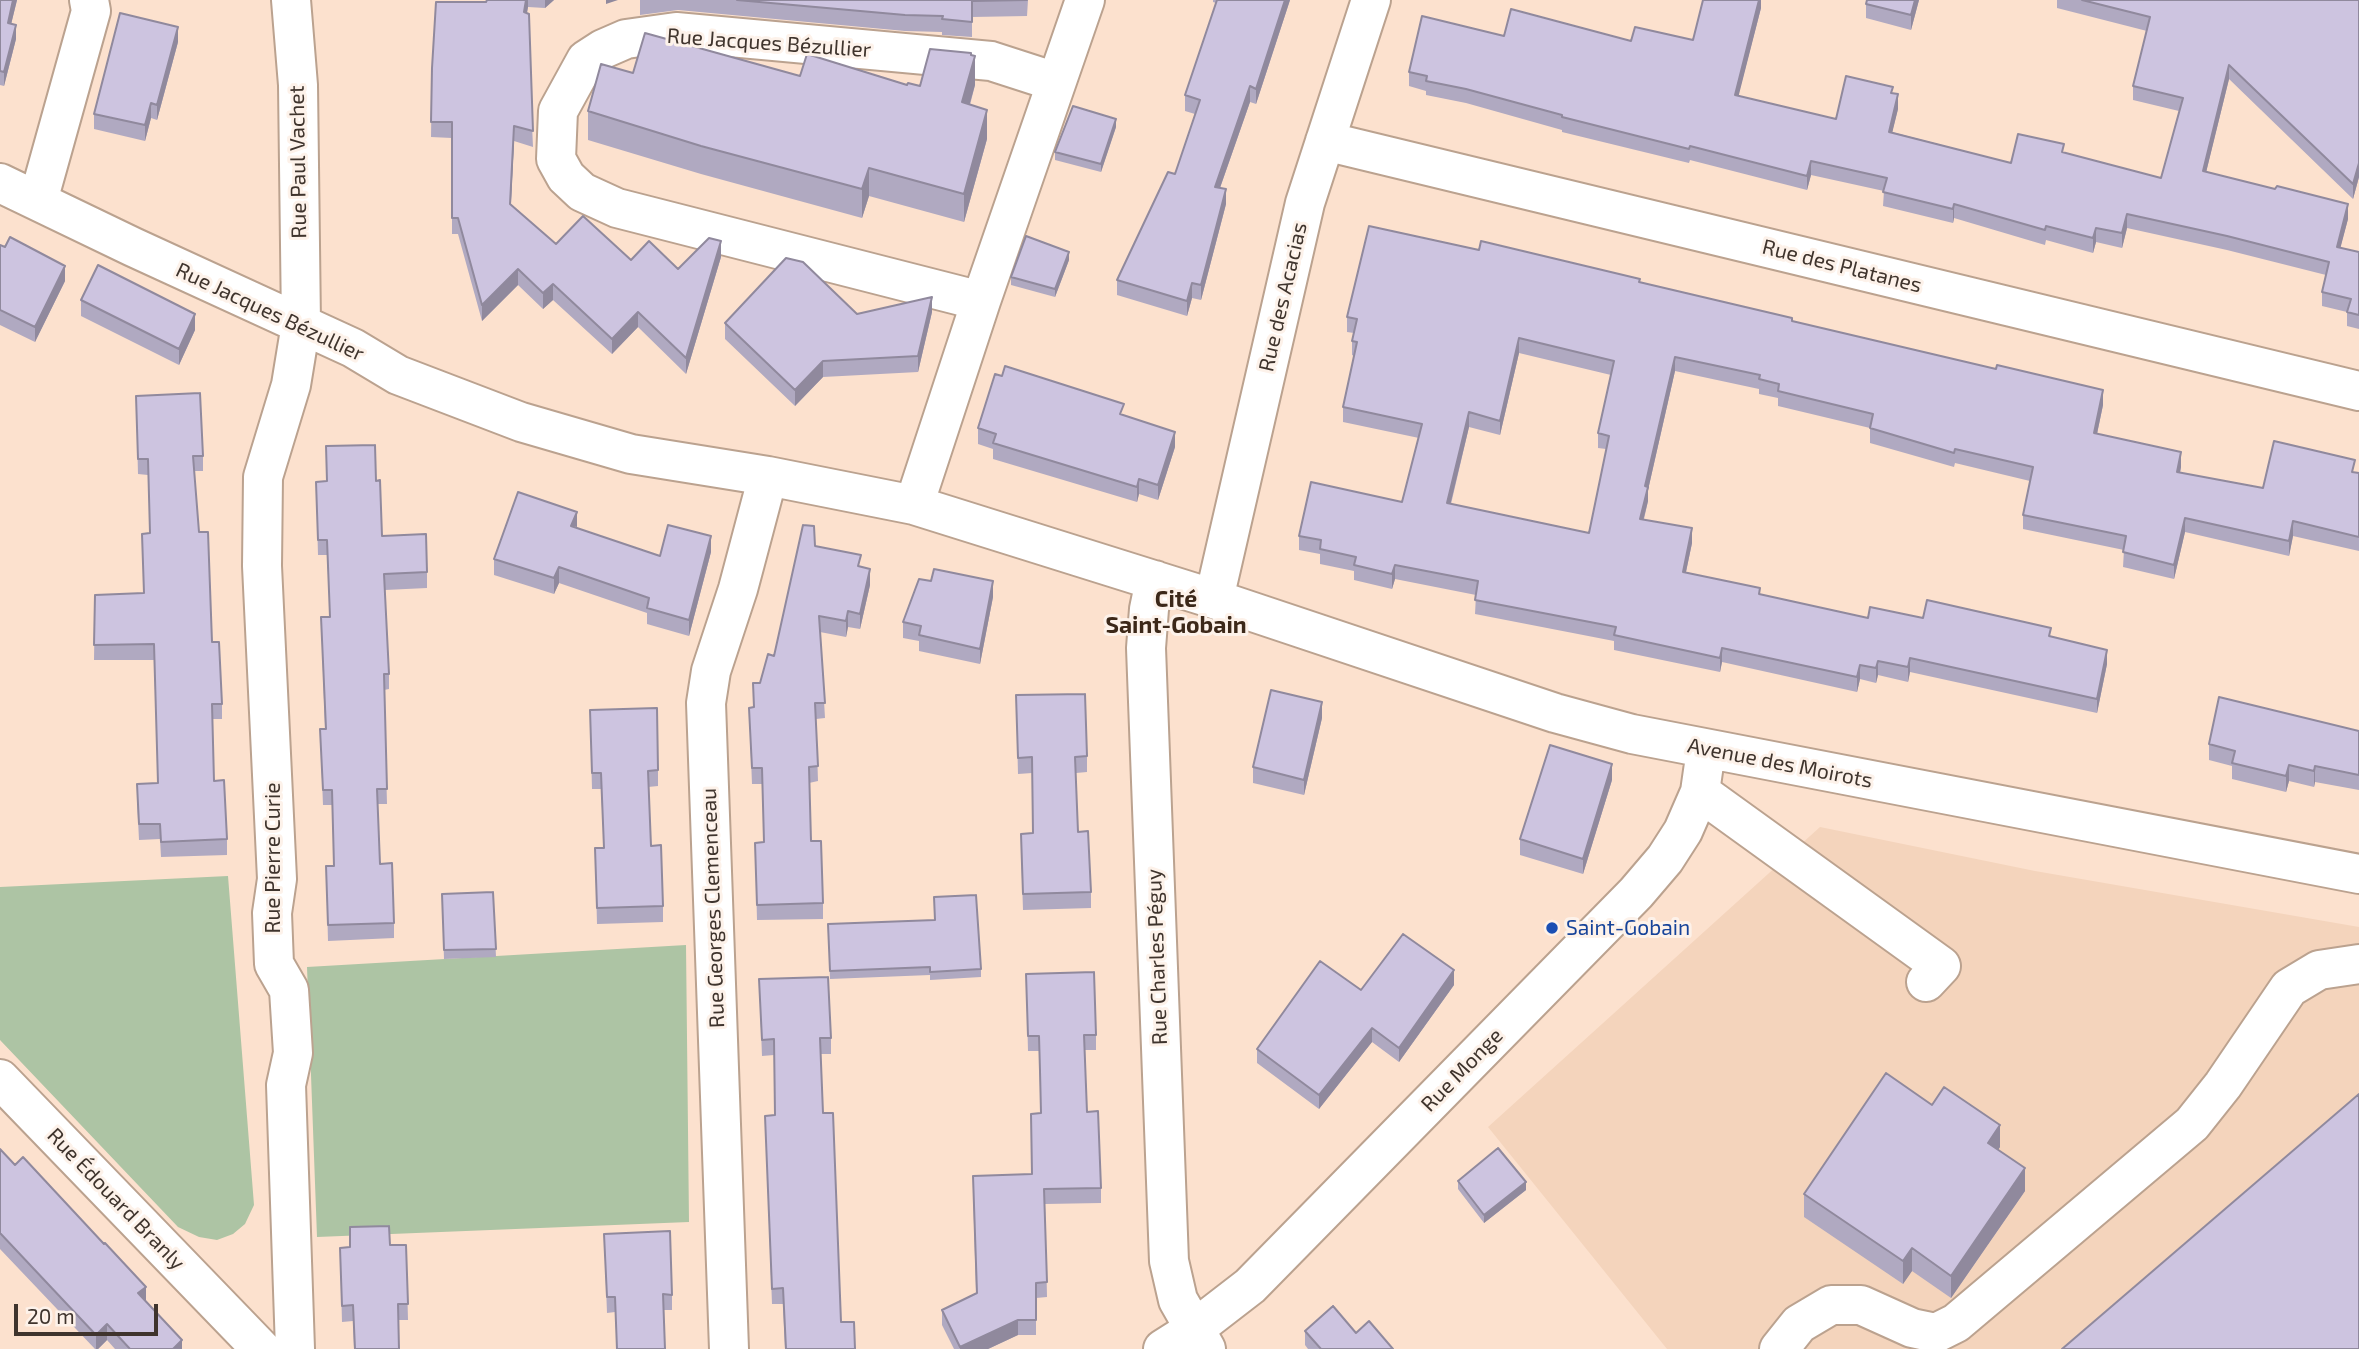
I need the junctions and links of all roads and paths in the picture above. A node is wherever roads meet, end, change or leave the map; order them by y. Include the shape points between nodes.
1 (89, 0) edge
2 (291, 0) edge
3 (1085, 0) edge
4 (1371, 0) edge
5 (1056, 82) junction
6 (1325, 141) junction
7 (0, 183) edge
8 (38, 201) junction
9 (981, 301) junction
10 (301, 324) junction
11 (2359, 391) edge
12 (768, 476) junction
13 (914, 505) junction
14 (1155, 580) junction
15 (1214, 599) junction
16 (1706, 750) junction
17 (1700, 792) junction
18 (2359, 874) edge
19 (2359, 964) edge
20 (1926, 982) dead end
21 (0, 1079) edge
22 (1187, 1343) edge
23 (261, 1349) edge
24 (295, 1349) edge
25 (729, 1349) edge
26 (1779, 1349) edge

1 - 8 street via 91,11
2 - 10 street, Rue Paul Vachet via 298,85
3 - 5 street
4 - 6 street, Rue des Acacias
5 - 9 street
5 - 9 street, Rue Jacques Bézullier via 991,61 676,32 626,39 586,60 558,111 556,159 566,177 582,192 617,208
6 - 11 street, Rue des Platanes
6 - 15 street, Rue des Acacias via 1305,203
7 - 8 street, Rue Jacques Bézullier
8 - 10 street, Rue Jacques Bézullier
9 - 13 street
10 - 12 street, Rue Jacques Bézullier via 398,375 521,422 631,454
10 - 24 street, Rue Pierre Curie via 292,385 263,477 262,566 277,879 272,913 274,964 289,989 293,1053 286,1085
12 - 13 street, Rue Jacques Bézullier
12 - 25 street, Rue Georges Clemenceau via 711,671 706,703
13 - 14 street, Rue Jacques Bézullier
14 - 15 street, Rue Jacques Bézullier
14 - 22 street, Rue Charles Péguy via 1146,648 1169,1261
15 - 16 street, Avenue des Moirots via 1555,713
16 - 17 street, Rue Monge
16 - 18 street, Avenue des Moirots
17 - 20 street via 1941,966
17 - 22 street, Rue Monge via 1665,859 1636,893 1250,1286
19 - 26 street via 2319,970 2289,988 2192,1124 1956,1323 1936,1333 1861,1305 1831,1305 1799,1324
21 - 23 street, Rue Édouard Branly

